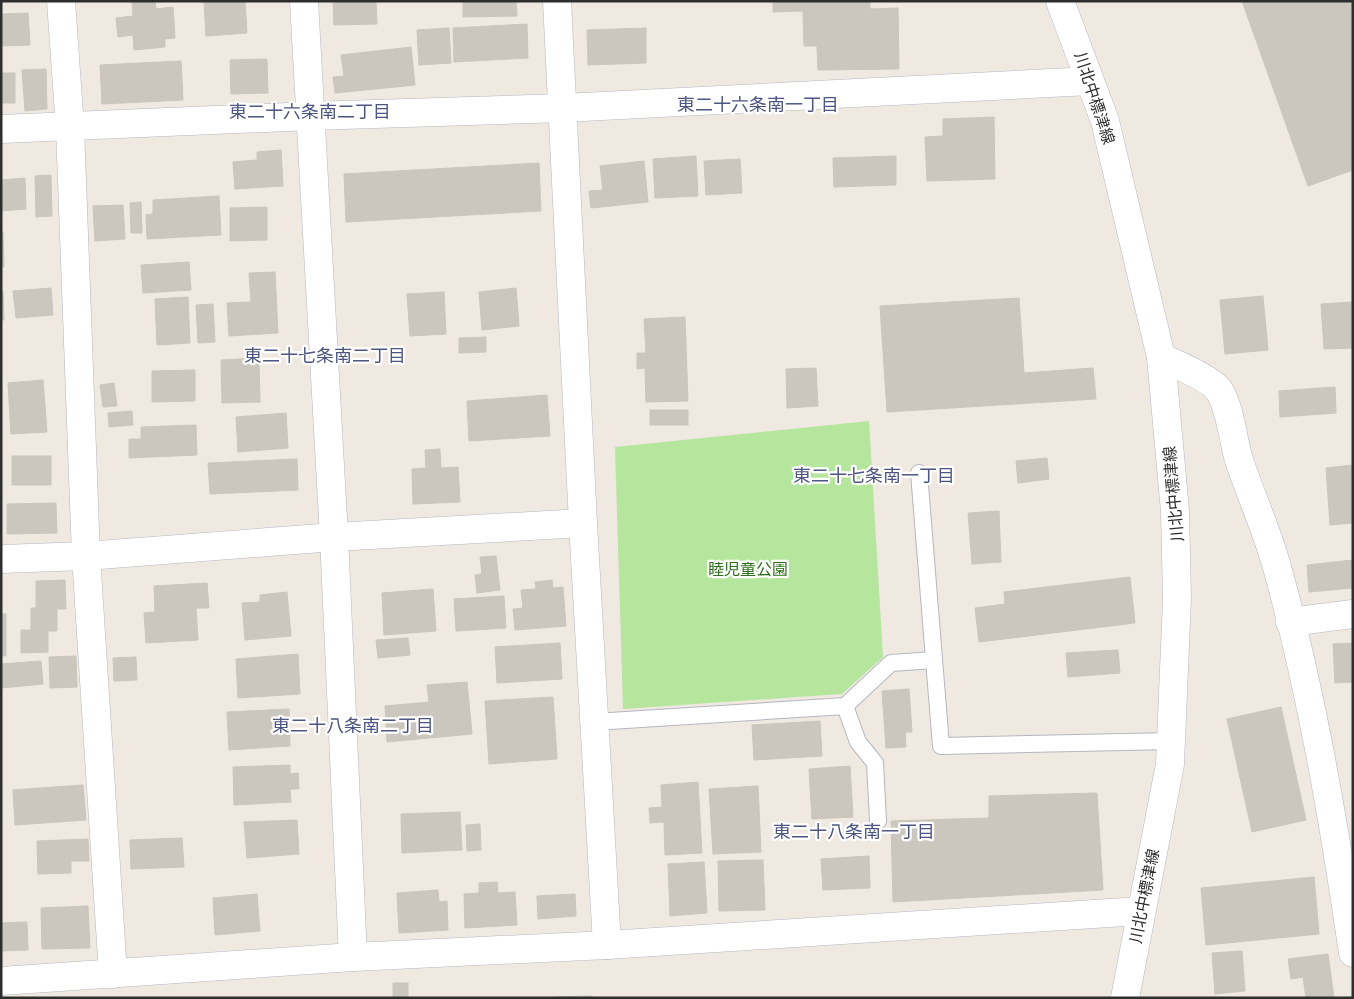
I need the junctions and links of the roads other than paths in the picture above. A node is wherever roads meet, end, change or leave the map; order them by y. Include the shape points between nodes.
1 (61, 1) edge
2 (304, 1) edge
3 (557, 1) edge
4 (1060, 1) edge
5 (1090, 81) junction
6 (563, 108) junction
7 (310, 116) junction
8 (70, 128) junction
9 (1, 130) edge
10 (1161, 357) junction
11 (919, 473) dead end
12 (583, 523) junction
13 (334, 538) junction
14 (86, 556) junction
15 (1, 559) edge
16 (1353, 614) edge
17 (1290, 622) junction
18 (934, 660) junction
19 (845, 706) junction
20 (594, 722) junction
21 (1171, 741) junction
22 (878, 821) dead end
23 (1141, 911) junction
24 (607, 945) junction
25 (1353, 953) edge
26 (353, 956) junction
27 (113, 974) junction
28 (1, 981) edge
29 (1125, 998) edge

1 - 8 street
2 - 7 street
3 - 6 street
4 - 5 street, 川北中標津線
5 - 6 street
5 - 10 street, 川北中標津線 via 1106,121
6 - 7 street
6 - 12 street
7 - 8 street
7 - 13 street
8 - 9 street
8 - 14 street
10 - 17 street via 1217,388 1277,566
10 - 21 street, 川北中標津線 via 1177,555
11 - 18 lane
12 - 13 street
12 - 20 street
13 - 14 street
13 - 26 street
14 - 15 street
14 - 27 street
16 - 17 street
17 - 25 street via 1315,725
18 - 19 lane via 892,663
18 - 21 lane via 941,746
19 - 20 lane
19 - 22 lane via 858,742 875,763
20 - 24 street
21 - 23 street, 川北中標津線 via 1170,764
23 - 24 street
23 - 29 street, 川北中標津線
24 - 26 street
26 - 27 street
27 - 28 street

